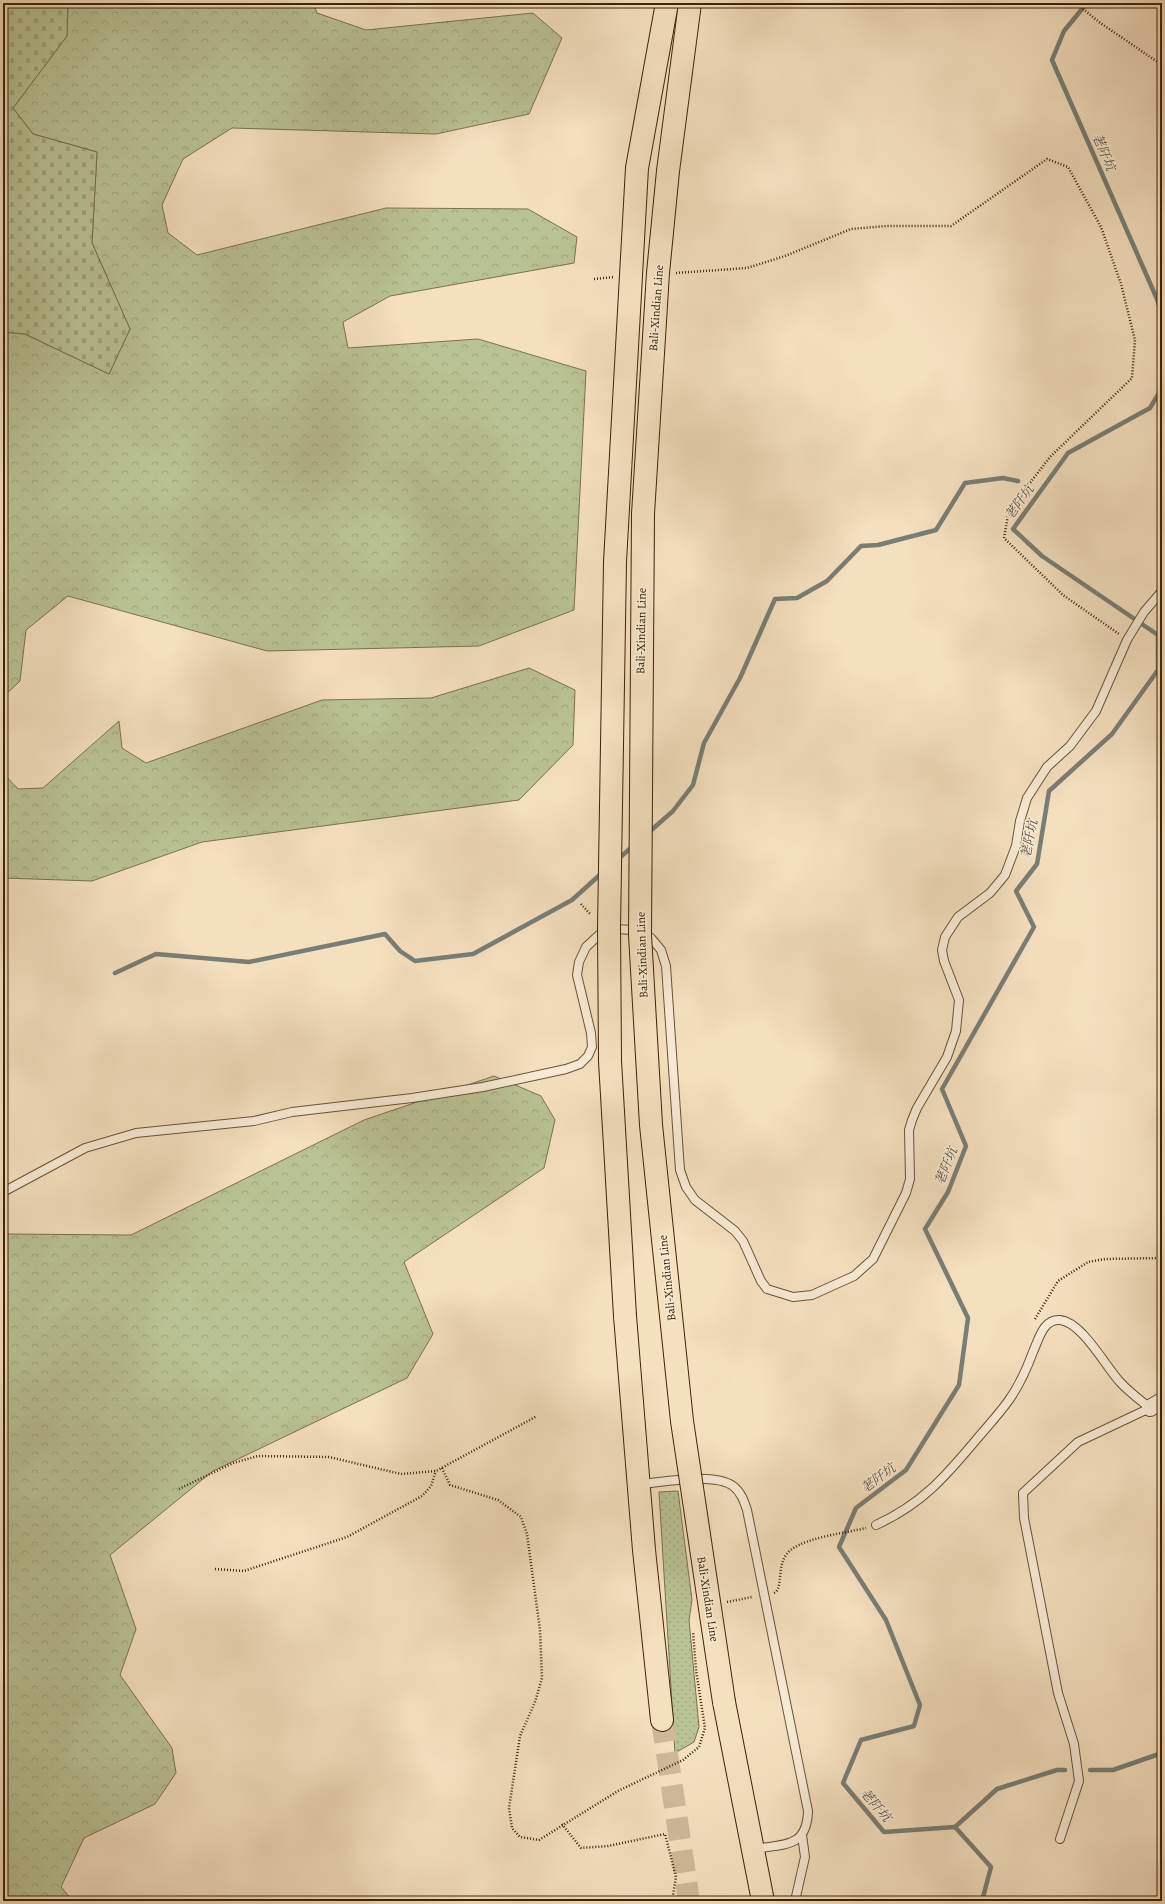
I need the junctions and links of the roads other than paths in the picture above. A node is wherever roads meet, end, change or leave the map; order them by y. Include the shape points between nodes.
1 (667, 3) edge
2 (690, 3) edge
3 (1162, 591) edge
4 (3, 1192) edge
5 (1156, 1404) edge
6 (639, 1484) junction
7 (876, 1525) road end
8 (662, 1720) tunnel mouth
9 (802, 1835) junction
10 (1060, 1839) dead end
11 (752, 1849) junction
12 (763, 1901) edge
13 (795, 1901) edge

1 - 6 highway, bridge via 638,168 615,562 609,928 610,1061 625,1316
2 - 11 highway, Bali-Xindian Line, bridge via 668,171 658,273 643,514 640,935 651,1125 682,1421 724,1702
3 - 4 lane via 1144,612 1129,638 1096,711 1070,746 1047,767 1027,798 1016,846 1005,875 990,893 958,917 945,937 942,950 944,961 959,1000 959,1016 953,1045 912,1120 909,1130 910,1178 906,1193 873,1259 854,1276 812,1295 793,1297 767,1289 735,1231 695,1200 686,1187 680,1170 666,966 661,950 650,938 633,930 615,929 599,935 586,947 579,962 577,975 592,1047 580,1064 483,1087 419,1097 292,1112 254,1121 136,1133 86,1148
5 - 7 lane via 1120,1382 1081,1332 1060,1320 1048,1323 1041,1331 1026,1370 1009,1400 946,1475 924,1497
5 - 10 lane via 1078,1442 1023,1493 1024,1518 1058,1693 1074,1744 1079,1781
6 - 8 highway
6 - 9 lane via 709,1478 722,1480 743,1498 748,1510 807,1800 808,1820
9 - 11 lane via 791,1843
9 - 13 lane via 805,1857
11 - 12 highway, Bali-Xindian Line

